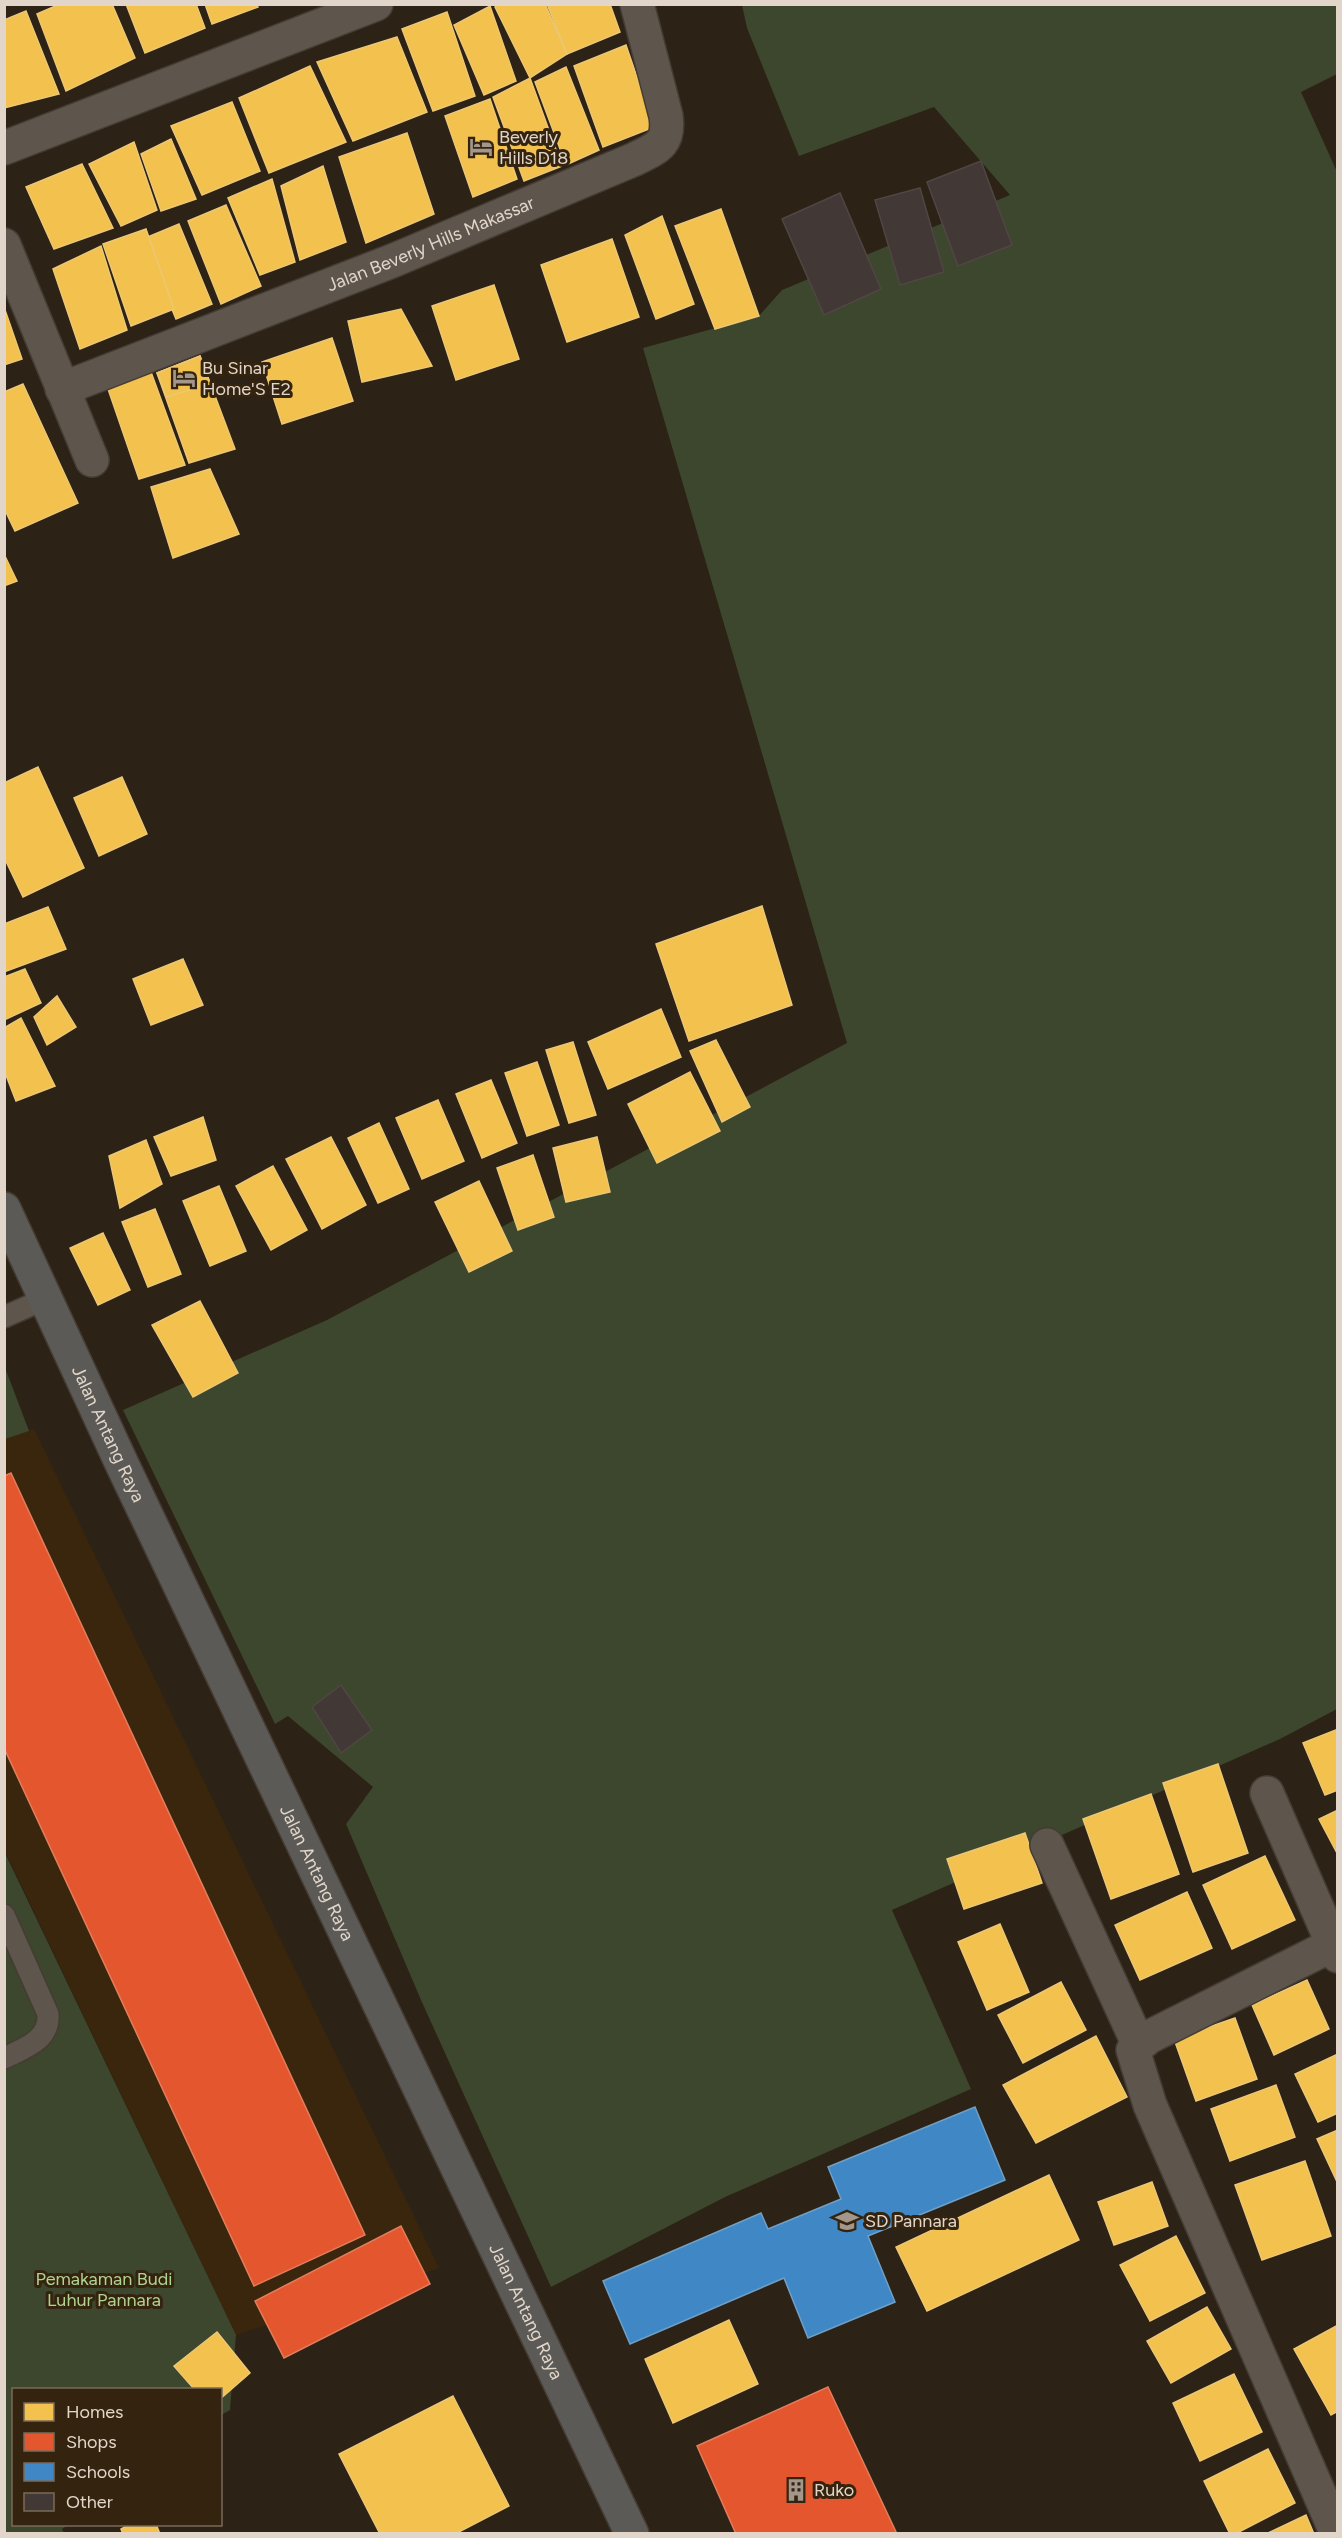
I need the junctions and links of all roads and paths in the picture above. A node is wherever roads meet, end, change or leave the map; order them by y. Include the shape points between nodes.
1 (376, 4) edge
2 (637, 4) edge
3 (4, 148) edge
4 (4, 245) edge
5 (62, 389) junction
6 (92, 460) dead end
7 (4, 1209) edge
8 (45, 1299) junction
9 (4, 1317) edge
10 (1267, 1793) dead end
11 (1047, 1845) dead end
12 (4, 1916) edge
13 (1336, 1947) edge
14 (1138, 2043) junction
15 (4, 2058) edge
16 (632, 2534) edge
17 (1337, 2534) edge

1 - 3 street
2 - 5 street, Jalan Beverly Hills Makassar via 668,130 657,148 392,261
4 - 5 street
5 - 6 street
7 - 8 main road, Jalan Antang Raya
8 - 9 lane
8 - 16 main road, Jalan Antang Raya
10 - 13 street
11 - 14 street
12 - 15 lane via 49,2023 40,2038
13 - 14 street
14 - 17 street via 1133,2056 1150,2105

